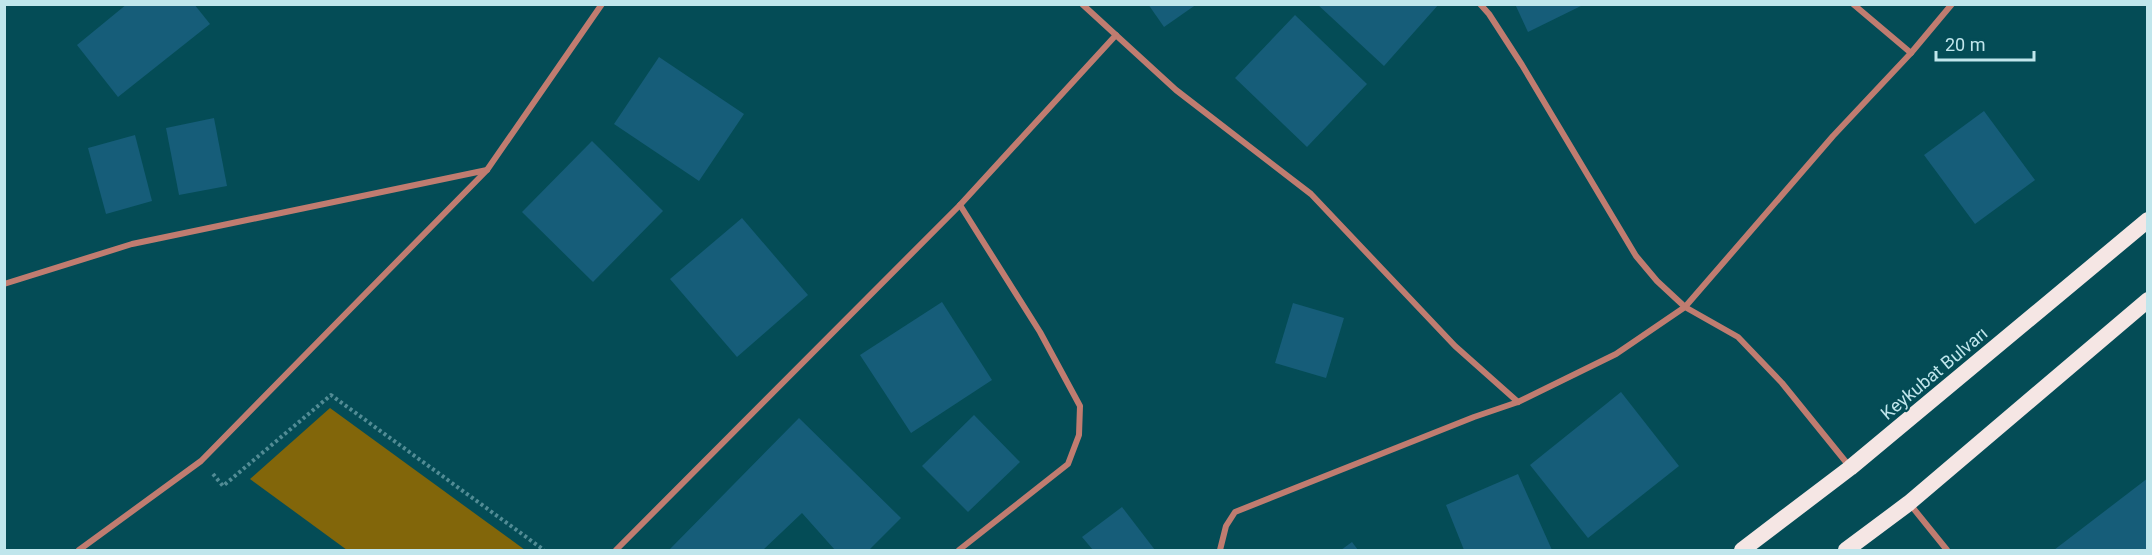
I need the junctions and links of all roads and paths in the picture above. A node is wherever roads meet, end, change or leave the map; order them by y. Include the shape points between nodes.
1 (602, 4) edge
2 (1082, 4) edge
3 (1480, 4) edge
4 (1853, 4) edge
5 (1952, 4) edge
6 (1116, 35) junction
7 (1911, 53) junction
8 (487, 170) junction
9 (960, 205) junction
10 (2148, 220) edge
11 (4, 284) edge
12 (2148, 300) edge
13 (1685, 307) junction
14 (1518, 402) junction
15 (1850, 468) junction
16 (215, 476) dead end
17 (1909, 503) junction
18 (79, 550) edge
19 (544, 550) edge
20 (616, 550) edge
21 (959, 550) edge
22 (1220, 550) edge
23 (1742, 550) edge
24 (1846, 550) edge
25 (1947, 550) edge

1 - 8 street
2 - 6 street
3 - 13 street via 1522,65 1636,256
4 - 7 street
5 - 7 street
6 - 9 street
6 - 14 street via 1176,90 1311,194 1455,346
7 - 13 street via 1833,136
8 - 11 street via 132,244
8 - 18 street via 201,461
9 - 20 street
9 - 21 street via 1040,332 1080,406 1079,435 1068,464
10 - 15 highway, Keykubat Bulvarı
12 - 17 highway
13 - 14 street via 1616,354
13 - 15 street via 1738,337 1782,383
14 - 22 street via 1235,512 1226,526
15 - 23 highway, Keykubat Bulvarı
16 - 19 path via 223,486 331,396
17 - 24 highway
17 - 25 street

